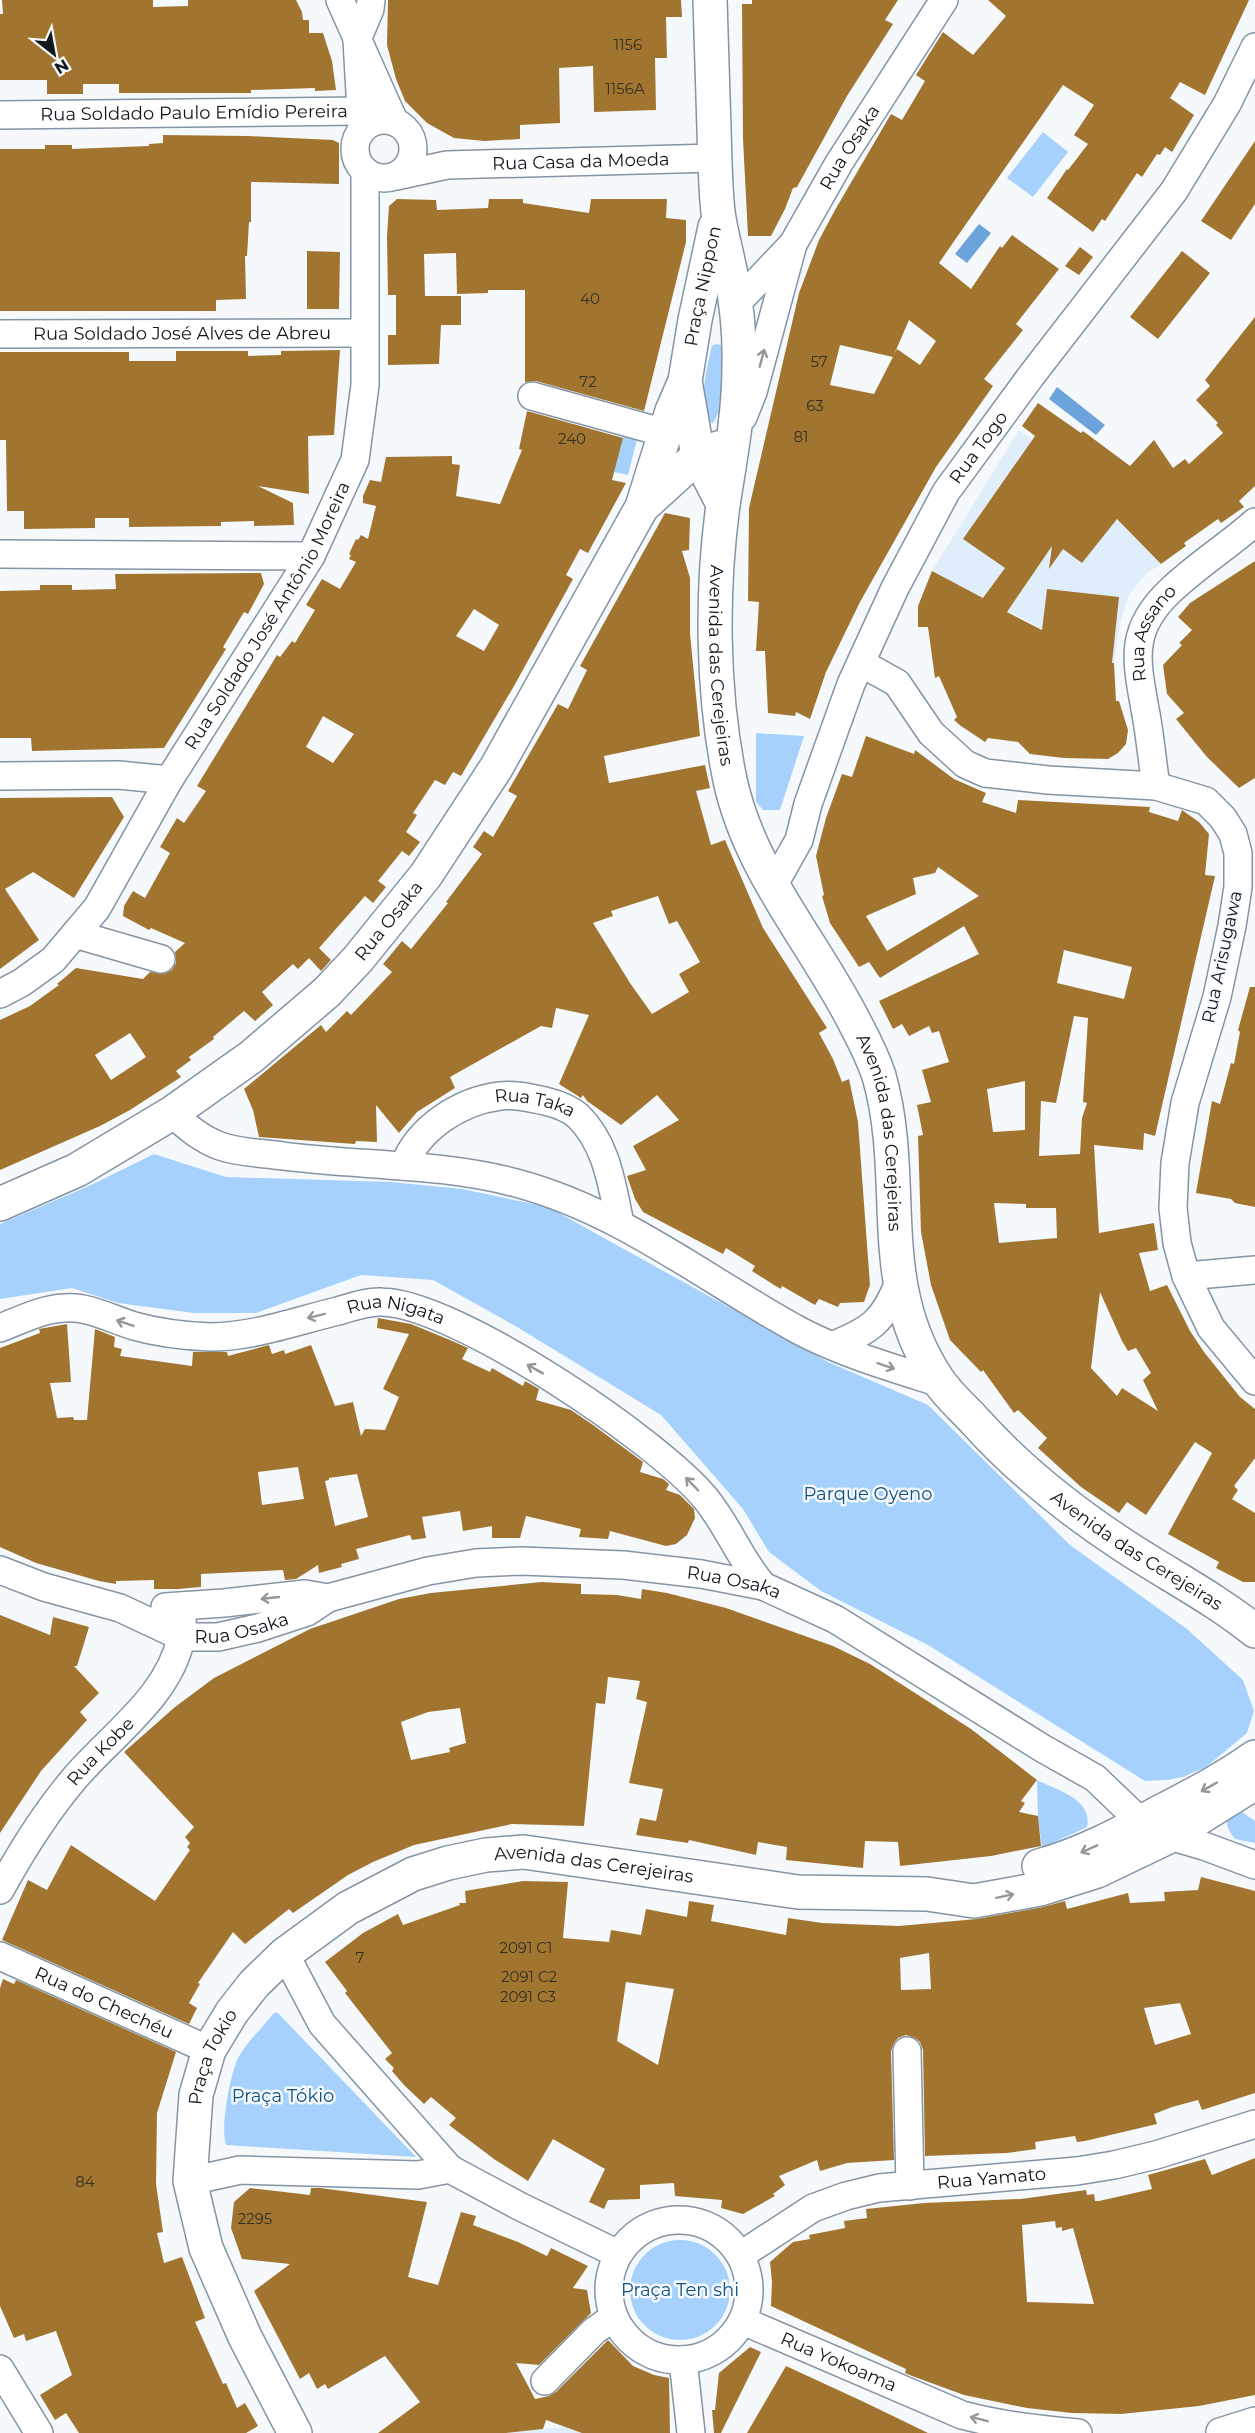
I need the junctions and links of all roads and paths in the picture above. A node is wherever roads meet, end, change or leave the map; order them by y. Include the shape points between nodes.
1 (340, 0) edge
2 (371, 0) edge
3 (710, 0) edge
4 (944, 0) edge
5 (357, 40) junction
6 (1255, 47) edge
7 (0, 115) edge
8 (361, 121) junction
9 (397, 121) junction
10 (715, 158) junction
11 (447, 165) junction
12 (365, 171) junction
13 (396, 176) junction
14 (718, 213) junction
15 (793, 244) junction
16 (736, 304) junction
17 (776, 305) joint
18 (364, 333) junction
19 (0, 334) edge
20 (687, 366) junction
21 (532, 396) dead end
22 (665, 433) junction
23 (735, 433) junction
24 (698, 456) junction
25 (723, 504) junction
26 (642, 507) junction
27 (1254, 524) edge
28 (0, 554) edge
29 (311, 556) junction
30 (861, 663) junction
31 (0, 776) edge
32 (169, 780) junction
33 (1156, 786) junction
34 (772, 888) junction
35 (75, 934) junction
36 (161, 959) dead end
37 (0, 994) edge
38 (172, 1113) junction
39 (404, 1166) junction
40 (0, 1204) edge
41 (620, 1222) junction
42 (1255, 1270) edge
43 (1186, 1276) junction
44 (899, 1282) junction
45 (0, 1328) edge
46 (834, 1346) junction
47 (1255, 1381) edge
48 (940, 1383) junction
49 (727, 1531) junction
50 (0, 1570) edge
51 (701, 1574) junction
52 (763, 1586) junction
53 (328, 1598) junction
54 (182, 1606) junction
55 (120, 1608) junction
56 (1255, 1630) edge
57 (182, 1637) junction
58 (1255, 1757) edge
59 (1255, 1783) edge
60 (1163, 1825) junction
61 (1255, 1865) edge
62 (0, 1890) edge
63 (285, 1954) junction
64 (0, 1956) edge
65 (209, 2050) junction
66 (907, 2051) dead end
67 (1255, 2124) edge
68 (450, 2169) junction
69 (190, 2181) junction
70 (910, 2186) junction
71 (618, 2254) junction
72 (741, 2255) junction
73 (614, 2317) junction
74 (743, 2321) junction
75 (682, 2361) junction
76 (0, 2369) edge
77 (544, 2381) dead end
78 (933, 2404) junction
79 (1255, 2421) edge
80 (39, 2433) edge
81 (295, 2433) edge
82 (691, 2433) edge
83 (956, 2433) edge
84 (1078, 2433) edge
85 (1219, 2433) edge

1 - 5 street
2 - 5 street
3 - 10 main road
4 - 15 street, Rua Osaka via 839,163
5 - 8 street
5 - 9 street
6 - 30 street, Rua Togo via 1227,104 1174,191 946,492 894,588
7 - 8 street, Rua Soldado Paulo Emídio Pereira
8 - 9 street, Rua Soldado Paulo Emídio Pereira
8 - 12 street via 355,152
9 - 11 street
9 - 13 street via 413,152 410,162
10 - 11 street, Rua Casa da Moeda
10 - 14 main road
11 - 13 street, Rua Casa da Moeda
12 - 13 street via 378,177
12 - 18 street, Rua Soldado José Antônio Moreira
14 - 16 main road, Praça Nippon
14 - 20 main road, Praça Nippon
15 - 16 street, Praça Nippon
15 - 17 street, Rua Osaka
16 - 20 main road via 708,326
16 - 23 main road, Praça Nippon via 739,369
23 -> 17 street, Praça Nippon via 753,392
18 - 19 street, Rua Soldado José Alves de Abreu
18 - 29 street, Rua Soldado José Antônio Moreira via 365,385 355,460
20 - 22 main road, Praça Nippon
20 - 24 main road, Praça Nippon
21 - 22 street
22 - 26 main road, Praça Nippon
23 - 24 main road via 724,445
23 - 25 main road, Praça Nippon
24 - 25 main road, Praça Nippon
24 - 26 main road
25 - 34 main road, Avenida das Cerejeiras via 716,639 720,717 731,784 747,833
26 - 38 main road, Rua Osaka via 496,768 420,882 327,992 251,1057
27 - 33 street, Rua Assano via 1170,592 1151,613 1141,635 1138,677
28 - 29 street
29 - 32 street, Rua Soldado José Antônio Moreira
30 - 33 street, Rua Arisugawa via 897,683 931,733 965,764 985,773
30 - 34 street, Rua Togo via 834,729 799,840
31 - 32 street via 119,775
32 - 35 street, Rua Soldado José Antônio Moreira via 97,908
33 - 43 street, Rua Arisugawa via 1206,801 1233,834 1238,853 1232,926 1217,997 1185,1103 1175,1163 1173,1208
34 - 44 main road, Avenida das Cerejeiras via 841,996 878,1072 890,1154
35 - 36 street
35 - 37 street, Rua Soldado José Antônio Moreira via 53,960
38 - 39 street via 198,1136 222,1147 349,1164
38 - 40 main road, Rua Osaka via 76,1170
39 - 41 street via 518,1183
39 - 41 street, Rua Taka via 410,1150 424,1133 474,1101 516,1095 547,1102 578,1116 597,1142 610,1174
41 - 46 street via 801,1331
42 - 43 street
43 - 47 street, Rua Arisugawa via 1210,1328
44 - 46 street via 878,1321
44 - 48 main road, Avenida das Cerejeiras via 910,1328
49 -> 45 street, Rua Nigata via 706,1499 680,1471 612,1419 555,1380 416,1307 380,1301 228,1336 156,1332 85,1309 66,1308 50,1309
46 -> 48 street
48 - 56 main road, Avenida das Cerejeiras via 992,1440 1065,1503
49 - 51 street via 723,1545
49 - 52 street, Rua Nigata
50 - 55 street, Rua Osaka
51 - 52 street, Rua Osaka
51 - 53 street, Rua Osaka via 623,1565 477,1563 428,1571
52 - 60 street, Rua Osaka via 845,1625 1095,1778
53 -> 54 street, Rua Osaka via 305,1594
53 - 57 street, Rua Osaka via 307,1612 258,1628 218,1637
54 - 55 street, Rua Osaka
54 - 57 street, Rua Kobe
55 - 57 street, Rua Osaka
57 - 62 street, Rua Kobe via 172,1665 154,1693 74,1779 23,1850
58 -> 60 main road, Avenida das Cerejeiras
59 - 60 main road, Avenida das Cerejeiras
60 - 61 street
60 - 63 main road, Avenida das Cerejeiras via 1062,1860 927,1894 798,1892 524,1852 486,1855 413,1874 380,1890
63 - 65 main road, Praça Tokio via 254,1984
63 - 68 street via 322,2024
64 - 65 street, Rua do Chechéu
65 - 69 main road, Praça Tokio via 196,2095
66 - 70 street
67 - 70 street, Rua Yamato via 1114,2165
68 - 69 street via 418,2175 240,2170
68 - 71 street
69 - 81 main road via 206,2248 245,2337
70 - 72 street, Rua Yamato via 879,2188 813,2208
71 - 72 street via 649,2226 669,2220 691,2220 711,2226
71 - 73 street via 610,2275
72 - 74 street via 749,2277 750,2299
73 - 75 street via 625,2336 641,2350
73 - 77 street via 594,2331
74 - 75 street via 718,2349
74 - 78 street, Rua Yokoama
75 - 82 street
76 - 80 street
78 - 83 street, Rua Yokoama
84 -> 78 street, Rua Yokoama via 987,2421
79 - 85 street

